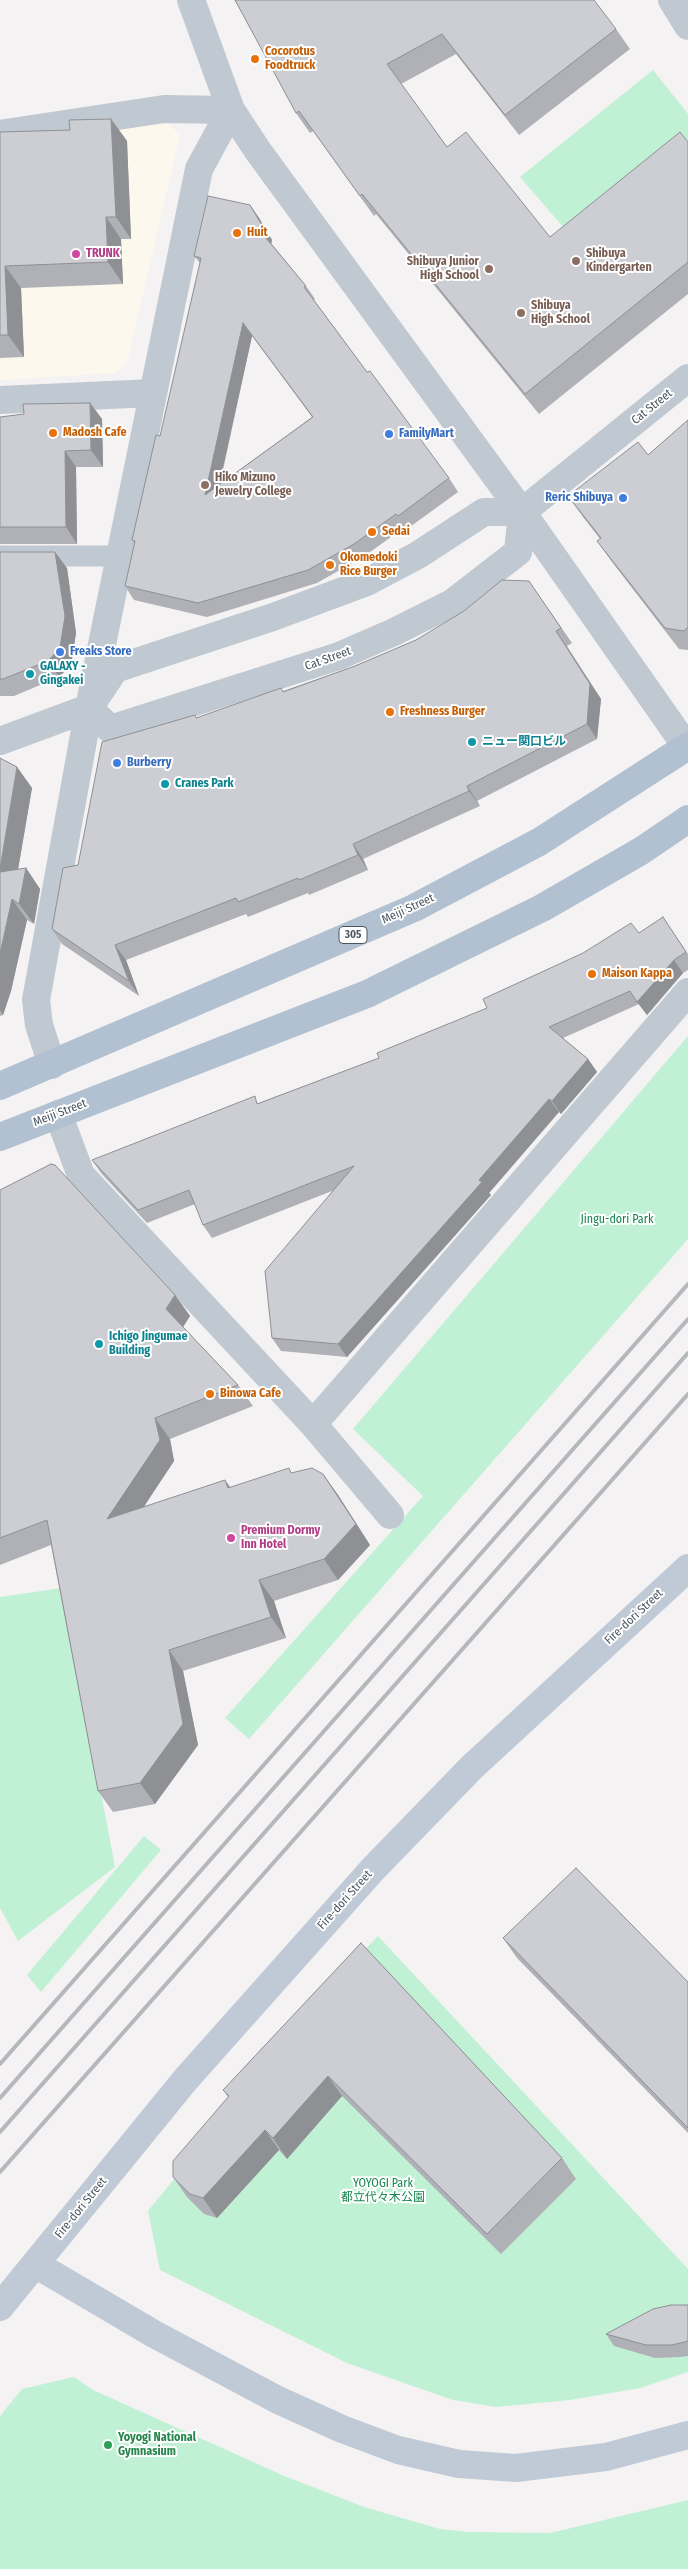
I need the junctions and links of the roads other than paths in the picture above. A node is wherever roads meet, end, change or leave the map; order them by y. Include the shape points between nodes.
1 (191, 0) edge
2 (672, 0) edge
3 (688, 26) edge
4 (231, 110) junction
5 (0, 134) edge
6 (688, 378) edge
7 (153, 393) junction
8 (0, 400) edge
9 (522, 512) junction
10 (0, 556) edge
11 (120, 556) junction
12 (89, 708) junction
13 (0, 741) edge
14 (688, 747) edge
15 (688, 819) edge
16 (688, 992) edge
17 (52, 1065) junction
18 (0, 1086) edge
19 (58, 1114) junction
20 (0, 1137) edge
21 (313, 1424) junction
22 (390, 1515) dead end
23 (688, 1568) edge
24 (35, 2264) junction
25 (0, 2307) edge
26 (688, 2435) edge

1 - 4 street
2 - 3 street
4 - 5 street via 164,109
4 - 7 street via 199,169
4 - 9 street
6 - 9 street, Cat Street
7 - 8 street
7 - 11 street
9 - 12 street via 484,512 418,555 367,582 115,669
9 - 12 street, Cat Street via 518,552 452,603 394,632 339,656 110,729
9 - 14 street
10 - 11 lane
11 - 12 street
12 - 13 street
12 - 17 street via 36,1000 39,1025
14 - 17 main road, Meiji Street / 305 via 539,842 414,908
15 - 19 main road, Meiji Street via 542,908 384,986
16 - 21 street
17 - 18 main road, Meiji Street / 305
19 - 20 main road, Meiji Street
19 - 21 street via 81,1175
21 - 22 street
23 - 24 street, Fire-dori Street via 472,1767 373,1869 186,2079
24 - 25 street, Fire-dori Street
24 - 26 street via 154,2334 278,2400 398,2450 460,2464 516,2468 606,2457

